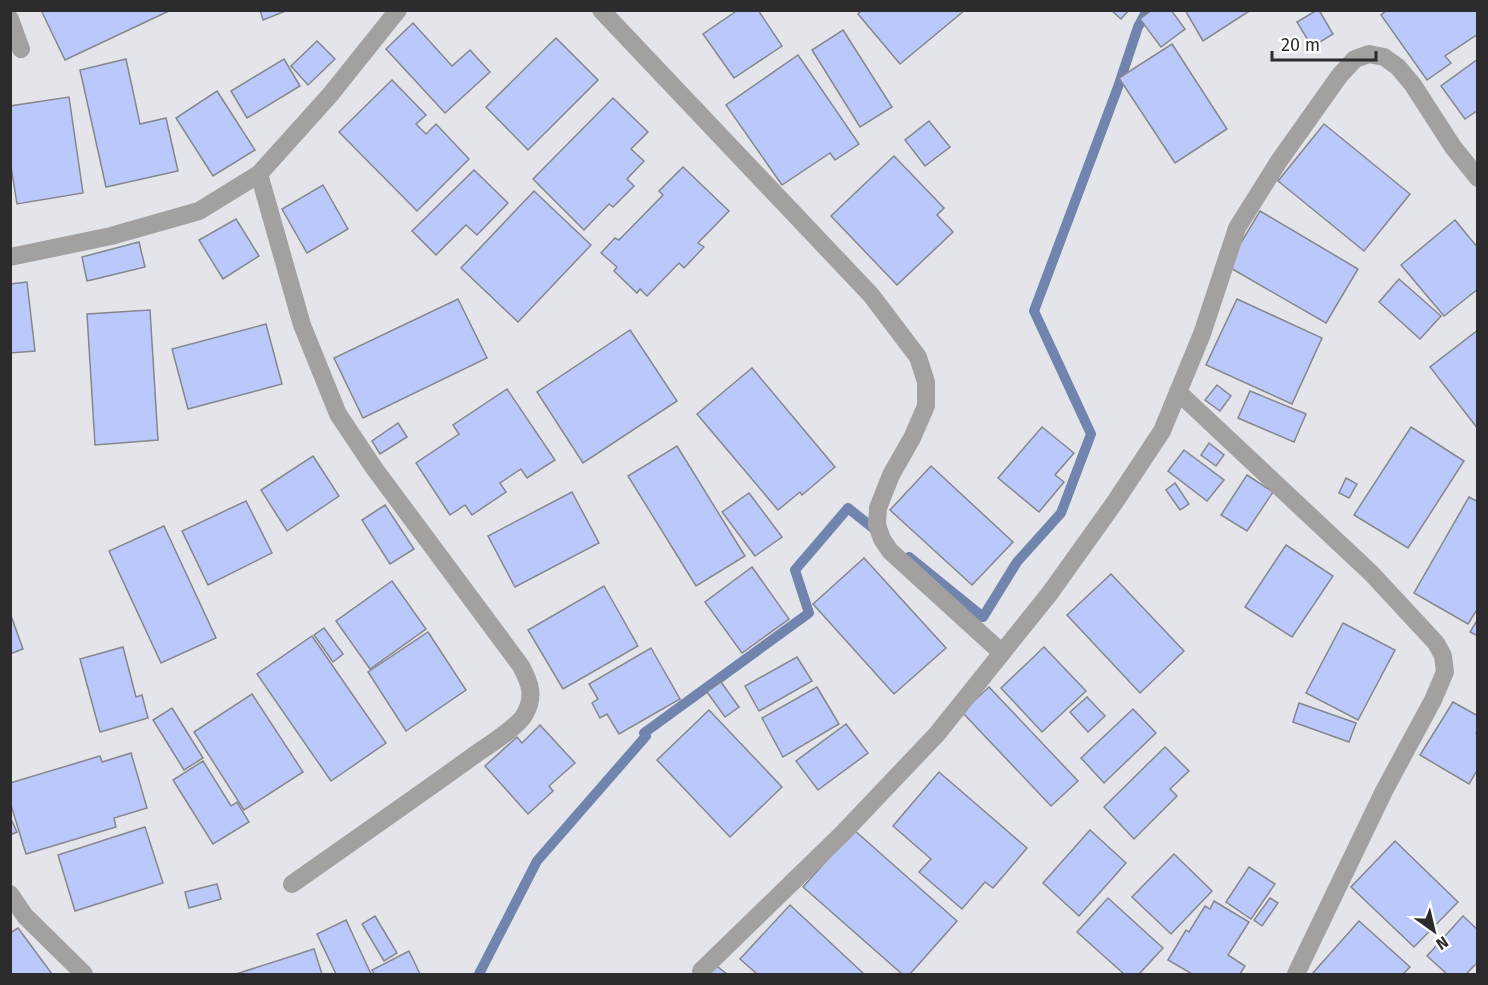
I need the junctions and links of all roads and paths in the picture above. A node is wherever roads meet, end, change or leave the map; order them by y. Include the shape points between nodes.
1 (398, 10) edge
2 (601, 10) edge
3 (10, 18) edge
4 (21, 49) dead end
5 (260, 174) junction
6 (1478, 178) edge
7 (10, 257) edge
8 (1178, 392) junction
9 (1002, 653) junction
10 (292, 884) dead end
11 (10, 894) edge
12 (701, 971) dead end
13 (84, 975) edge
14 (1296, 975) edge

1 - 5 street
2 - 9 street via 872,295 918,357 926,382 926,406 891,475 878,508 878,525 890,551
3 - 4 street
5 - 7 street via 199,211 111,236
5 - 10 street via 302,324 338,414 521,666 530,683 531,699 525,716 513,727
6 - 8 street via 1398,67 1384,57 1369,54 1355,59 1279,161 1237,228
8 - 9 street via 1162,431 1121,494
8 - 14 street via 1371,573 1436,643 1443,656 1445,672 1433,700 1384,791
9 - 12 street via 937,734 842,834
11 - 13 street via 25,916

